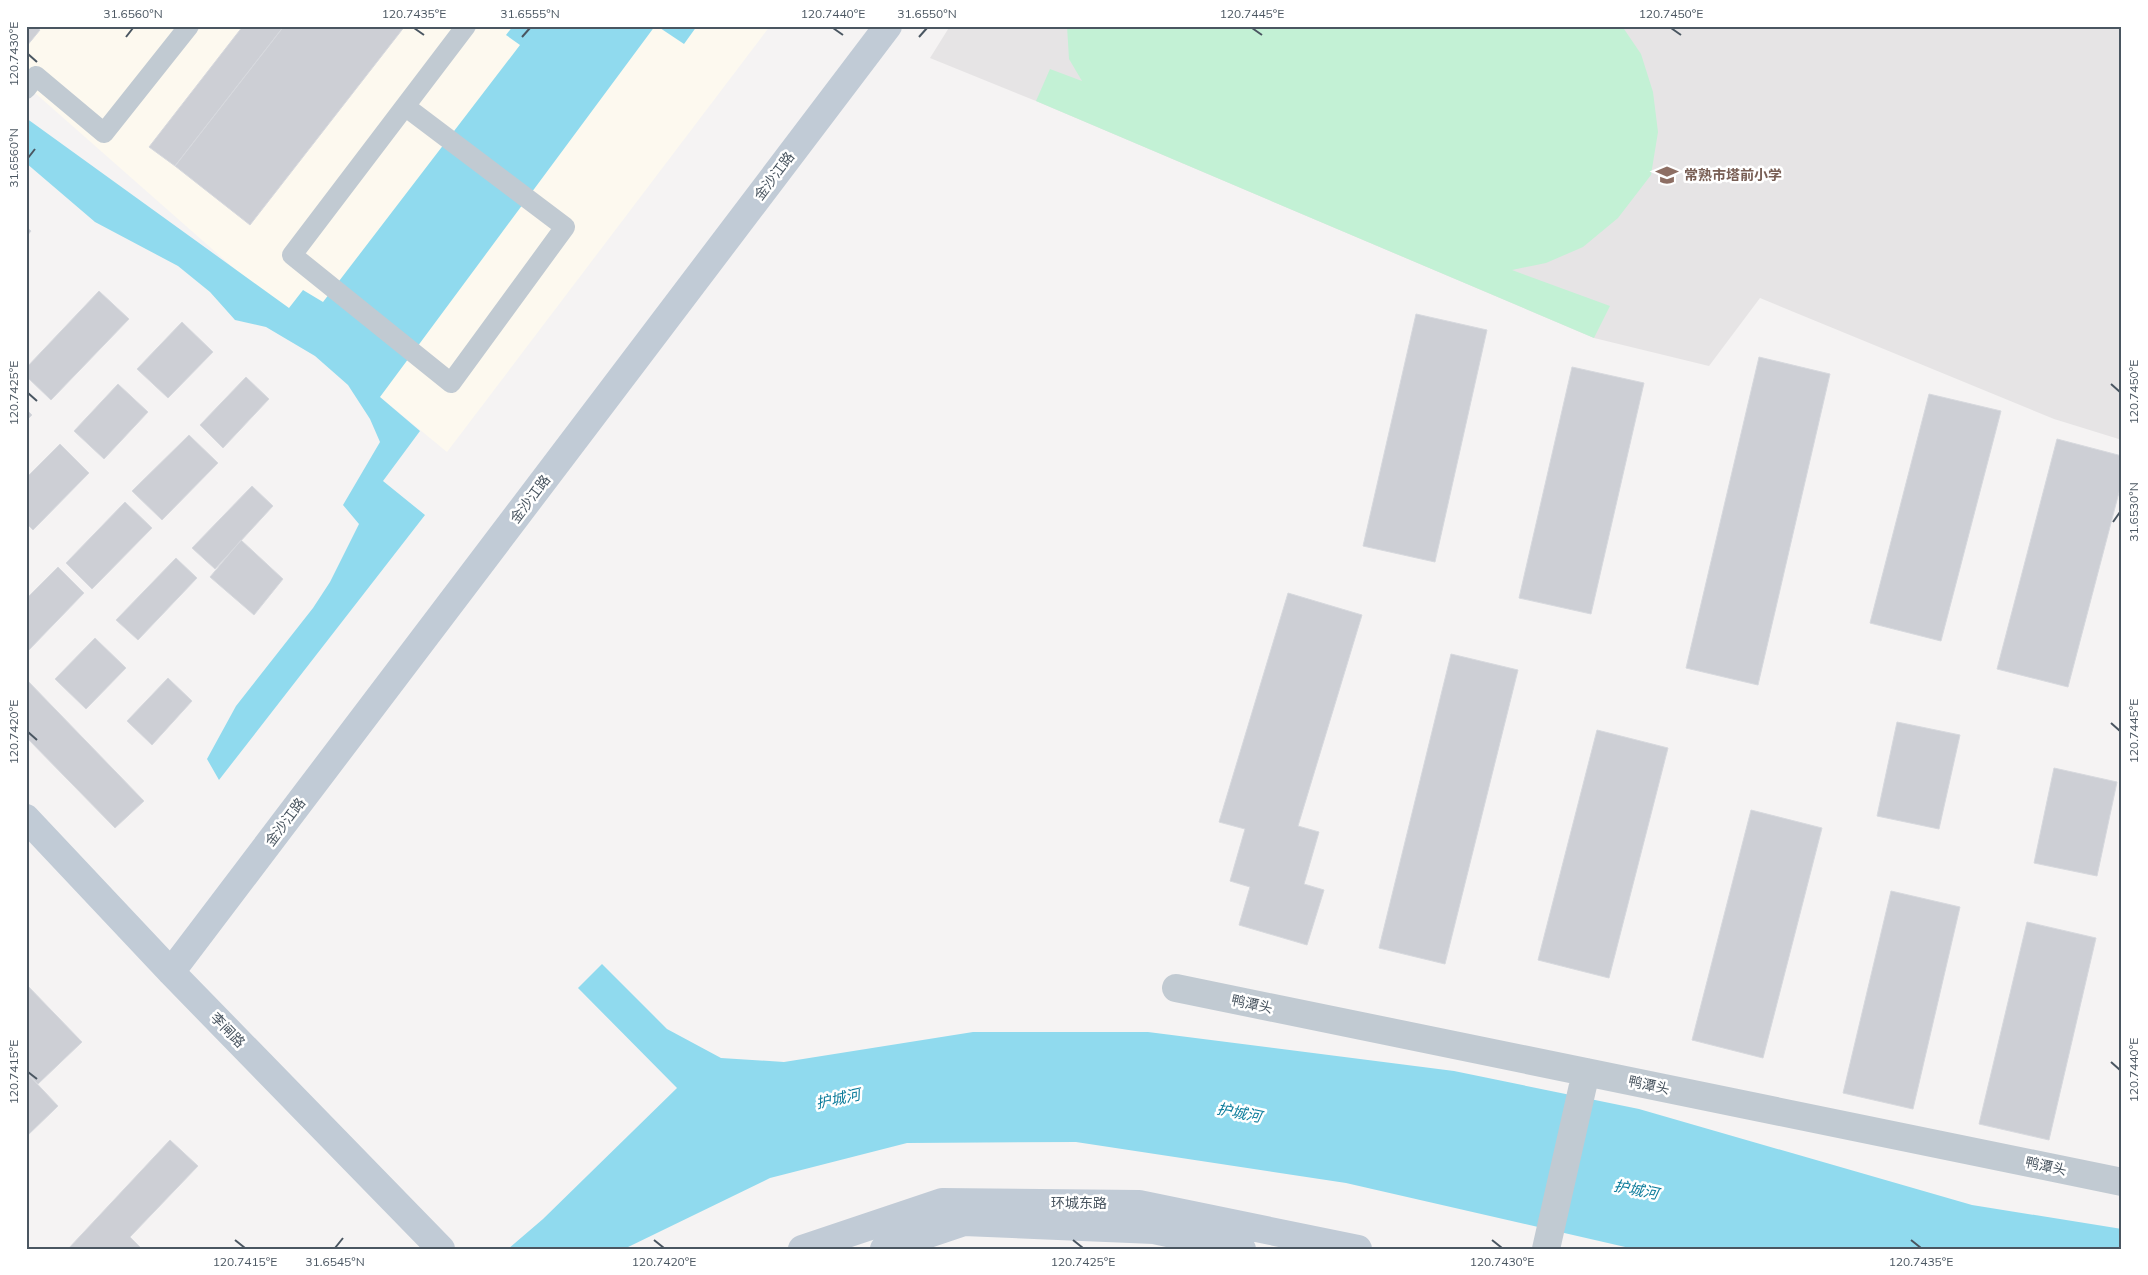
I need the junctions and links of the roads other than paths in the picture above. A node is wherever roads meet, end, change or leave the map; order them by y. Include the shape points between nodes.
1 (189, 26) edge
2 (466, 26) edge
3 (888, 26) edge
4 (26, 89) edge
5 (406, 107) junction
6 (26, 818) edge
7 (171, 972) junction
8 (1176, 988) dead end
9 (1586, 1072) junction
10 (2122, 1182) edge
11 (437, 1245) edge
12 (802, 1249) edge
13 (884, 1249) edge
14 (1242, 1249) edge
15 (1358, 1249) edge
16 (1546, 1249) edge

1 - 4 lane via 104,132 36,76
2 - 5 lane
3 - 7 street, 金沙江路
5 - 5 lane via 292,255 451,383 565,227
6 - 7 street, 李闸路
7 - 11 street, 李闸路
8 - 9 street, 鸭潭头
9 - 10 street, 鸭潭头
9 - 16 street
12 - 15 street, 环城东路 via 942,1202 952,1202 1138,1204
13 - 14 street, 环城东路 via 964,1222 1154,1230

